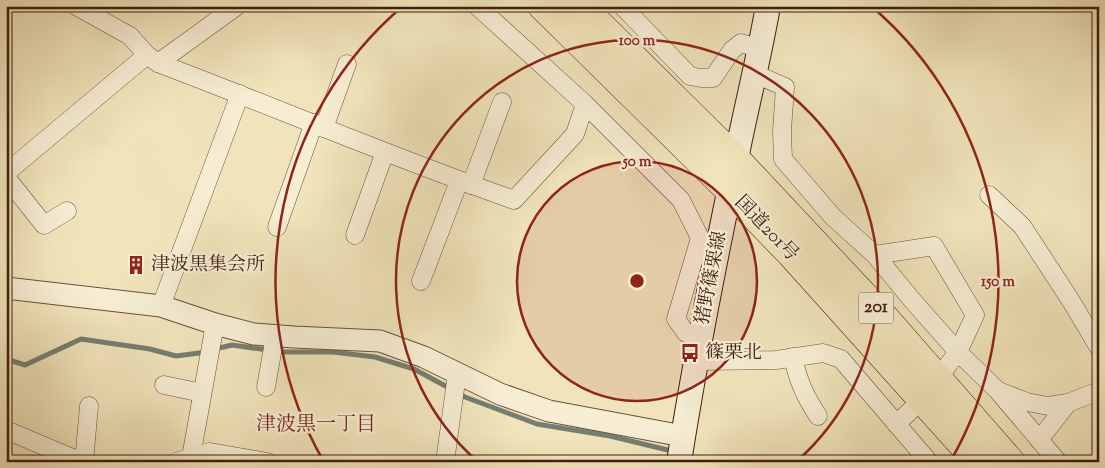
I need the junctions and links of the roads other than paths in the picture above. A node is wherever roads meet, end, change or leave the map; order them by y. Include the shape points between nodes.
1 (76, 6) edge
2 (237, 6) edge
3 (477, 6) edge
4 (542, 6) edge
5 (581, 6) edge
6 (622, 6) edge
7 (768, 6) edge
8 (761, 49) junction
9 (152, 59) junction
10 (347, 64) dead end
11 (755, 74) junction
12 (240, 94) junction
13 (502, 102) dead end
14 (585, 104) junction
15 (319, 125) junction
16 (385, 152) junction
17 (736, 159) junction
18 (6, 175) edge
19 (465, 183) junction
20 (730, 191) junction
21 (989, 195) dead end
22 (67, 211) dead end
23 (277, 227) dead end
24 (355, 235) dead end
25 (875, 255) junction
26 (420, 281) dead end
27 (6, 288) edge
28 (160, 306) junction
29 (214, 324) junction
30 (275, 336) junction
31 (700, 337) junction
32 (1099, 348) edge
33 (958, 352) junction
34 (793, 357) junction
35 (696, 360) junction
36 (457, 374) junction
37 (938, 378) junction
38 (164, 385) dead end
39 (266, 387) dead end
40 (998, 391) junction
41 (1099, 391) edge
42 (202, 393) junction
43 (922, 400) junction
44 (1068, 402) junction
45 (90, 406) dead end
46 (818, 416) dead end
47 (896, 424) junction
48 (6, 430) edge
49 (683, 436) junction
50 (1039, 440) junction
51 (193, 459) edge
52 (235, 459) edge
53 (83, 462) edge
54 (267, 462) edge
55 (445, 462) edge
56 (679, 462) edge
57 (929, 462) edge
58 (978, 462) edge
59 (1011, 462) edge
60 (1058, 462) edge

1 - 9 street via 130,36
2 - 9 street
3 - 14 street
4 - 20 highway, 国道201号 / 201
5 - 17 highway, 国道201号 / 201
6 - 8 street via 690,76 713,78 732,50 741,44
7 - 8 main road, 猪野篠栗線
8 - 11 main road, 猪野篠栗線
9 - 12 street
9 - 18 street
10 - 15 street
11 - 17 main road, 猪野篠栗線
11 - 25 street via 785,87 783,159 833,217
12 - 15 street
12 - 28 street
13 - 19 street
14 - 19 street via 575,134 514,200
14 - 31 street via 681,200 700,238 676,319 686,333
15 - 16 street
15 - 23 street
16 - 19 street
16 - 24 street
17 - 20 main road, 猪野篠栗線
17 - 37 highway, 国道201号 / 201
18 - 22 street via 44,225
19 - 26 street
20 - 31 main road, 猪野篠栗線
20 - 43 highway, 国道201号 / 201
21 - 32 street via 1022,226
25 - 33 street
25 - 33 street via 934,246 975,315
27 - 28 street
28 - 29 street
29 - 30 street
29 - 42 street
30 - 36 street via 380,341
30 - 39 street
31 - 35 main road, 猪野篠栗線
33 - 37 street
33 - 40 street
34 - 35 street
34 - 46 street via 806,397
34 - 47 street via 823,353 841,359
35 - 49 main road, 猪野篠栗線
36 - 49 street via 500,394 549,411
36 - 55 street
37 - 59 highway, 国道201号 / 201
38 - 42 street
40 - 44 street via 1048,406
40 - 50 street
41 - 44 street
42 - 51 street
43 - 47 street
43 - 58 highway, 国道201号 / 201
44 - 50 street
45 - 53 street
47 - 57 street
48 - 53 street
49 - 56 main road, 猪野篠栗線
50 - 60 street
51 - 52 street via 210,452
52 - 54 street

